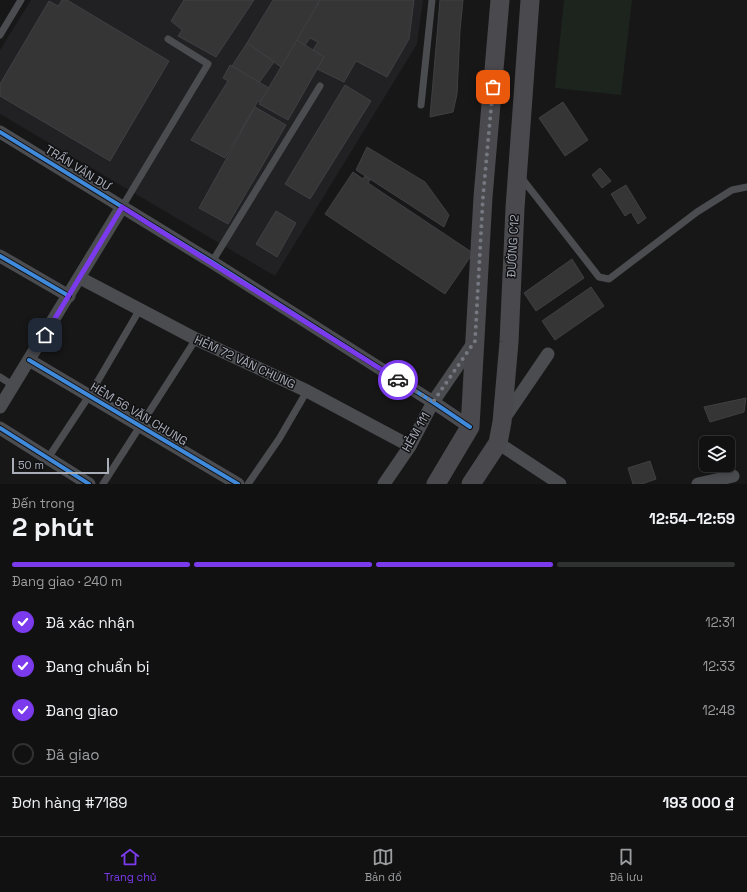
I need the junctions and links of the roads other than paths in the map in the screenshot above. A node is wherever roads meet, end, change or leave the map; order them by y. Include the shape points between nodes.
1 (21, 0) edge
2 (432, 0) edge
3 (500, 0) edge
4 (530, 0) edge
5 (0, 35) edge
6 (168, 39) dead end
7 (320, 86) dead end
8 (421, 105) dead end
9 (0, 132) edge
10 (517, 172) junction
11 (747, 187) edge
12 (122, 207) junction
13 (0, 256) edge
14 (212, 262) junction
15 (80, 278) junction
16 (69, 296) junction
17 (140, 309) junction
18 (196, 339) junction
19 (475, 341) junction
20 (548, 354) dead end
21 (29, 360) junction
22 (0, 377) edge
23 (14, 386) junction
24 (307, 391) junction
25 (89, 396) junction
26 (433, 402) junction
27 (0, 407) edge
28 (502, 422) junction
29 (139, 426) junction
30 (470, 427) junction
31 (0, 428) edge
32 (498, 443) junction
33 (410, 446) junction
34 (48, 458) junction
35 (733, 476) dead end
36 (88, 484) edge
37 (103, 484) edge
38 (238, 484) edge
39 (248, 484) edge
40 (384, 484) edge
41 (436, 484) edge
42 (471, 484) edge
43 (560, 484) edge
44 (698, 484) edge

1 - 5 lane
2 - 8 lane
3 - 19 main road via 483,197
4 - 10 main road, ĐƯỜNG C12
6 - 12 lane via 208,64
7 - 14 lane
9 - 12 street, TRẦN VĂN DƯ
10 - 11 lane via 599,277 609,279 696,212 732,190
10 - 28 main road, ĐƯỜNG C12 via 509,342
12 - 14 street, TRẦN VĂN DƯ
12 - 15 street
13 - 16 street
14 - 26 street, TRẦN VĂN DƯ
15 - 16 street
15 - 17 street, HẺM 72 VĂN CHUNG
16 - 21 street
17 - 18 street, HẺM 72 VĂN CHUNG
17 - 25 lane
18 - 24 street, HẺM 72 VĂN CHUNG
18 - 29 lane
19 - 26 street, HẺM 111
19 - 30 main road
20 - 28 street
21 - 23 street
21 - 25 street, HẺM 56 VĂN CHUNG
22 - 23 lane
23 - 27 street
24 - 33 street, HẺM 72 VĂN CHUNG
24 - 39 lane
25 - 29 street, HẺM 56 VĂN CHUNG
25 - 34 lane
26 - 30 street, TRẦN VĂN DƯ
26 - 33 street, HẺM 111
28 - 32 main road, ĐƯỜNG C12
29 - 37 lane
29 - 38 street, HẺM 56 VĂN CHUNG
30 - 41 main road
31 - 34 street
32 - 42 main road, ĐƯỜNG C12
32 - 43 street
33 - 40 street, HẺM 111
34 - 36 street
35 - 44 street

